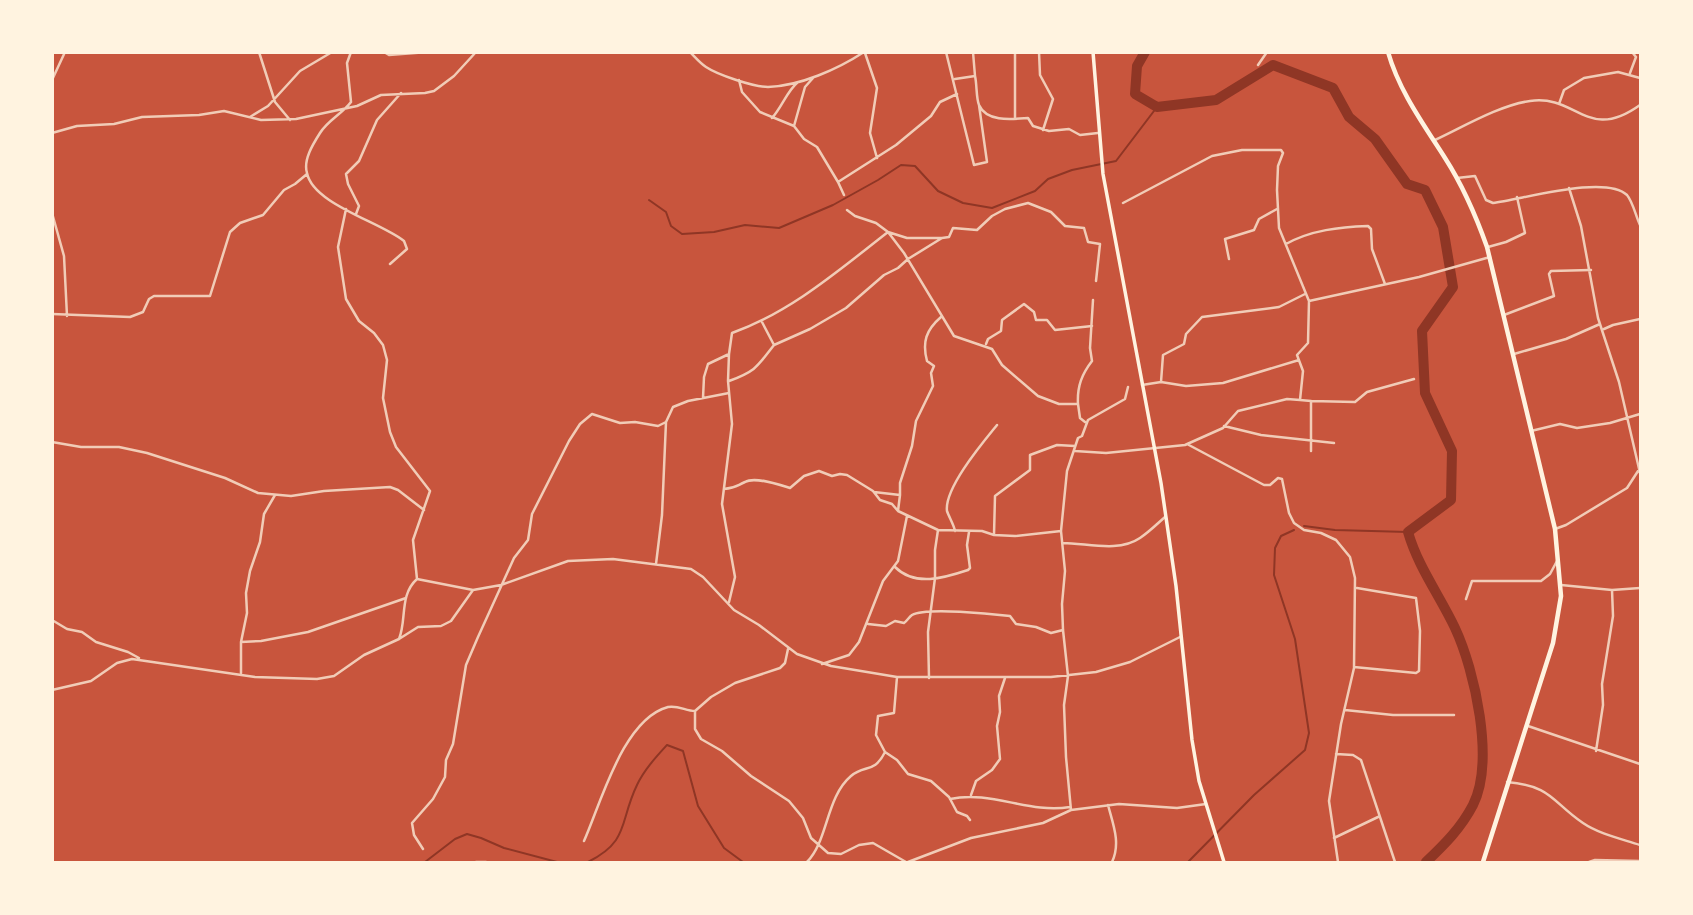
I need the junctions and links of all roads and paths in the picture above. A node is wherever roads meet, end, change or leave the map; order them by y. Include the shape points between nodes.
1 (65, 52) edge
2 (259, 52) edge
3 (332, 52) edge
4 (351, 52) edge
5 (384, 52) edge
6 (428, 52) edge
7 (476, 52) edge
8 (690, 52) edge
9 (946, 52) edge
10 (972, 52) edge
11 (1015, 52) edge
12 (1040, 52) edge
13 (1093, 52) edge
14 (1267, 52) edge
15 (1388, 52) edge
16 (1632, 52) edge
17 (864, 53) edge
18 (1258, 65) dead end
19 (1630, 73) junction
20 (815, 76) junction
21 (975, 76) junction
22 (1640, 78) edge
23 (954, 79) junction
24 (52, 80) edge
25 (740, 80) junction
26 (799, 81) junction
27 (402, 93) junction
28 (957, 94) junction
29 (274, 99) junction
30 (1559, 104) junction
31 (979, 105) junction
32 (1640, 105) edge
33 (347, 108) junction
34 (249, 117) junction
35 (772, 118) junction
36 (1015, 119) junction
37 (290, 120) junction
38 (794, 126) junction
39 (1043, 130) junction
40 (52, 133) edge
41 (1098, 133) junction
42 (1433, 140) junction
43 (877, 158) junction
44 (307, 174) junction
45 (1457, 178) junction
46 (838, 182) junction
47 (1569, 188) junction
48 (844, 195) dead end
49 (1517, 197) junction
50 (1123, 203) dead end
51 (346, 209) junction
52 (1278, 209) junction
53 (847, 210) dead end
54 (52, 213) edge
55 (356, 214) junction
56 (1640, 225) edge
57 (888, 232) junction
58 (942, 238) junction
59 (1286, 244) junction
60 (1487, 247) junction
61 (1490, 257) junction
62 (908, 259) junction
63 (1229, 259) dead end
64 (390, 264) dead end
65 (1591, 270) junction
66 (1096, 281) dead end
67 (1385, 284) junction
68 (1305, 294) junction
69 (1093, 300) dead end
70 (1309, 301) junction
71 (52, 314) edge
72 (1504, 315) junction
73 (66, 316) junction
74 (941, 317) junction
75 (1640, 319) edge
76 (762, 321) junction
77 (1600, 324) junction
78 (1092, 326) junction
79 (1602, 330) junction
80 (774, 345) junction
81 (985, 345) junction
82 (729, 354) junction
83 (1513, 355) junction
84 (1299, 360) junction
85 (1414, 379) dead end
86 (728, 381) junction
87 (1161, 382) junction
88 (1141, 385) junction
89 (1128, 387) dead end
90 (729, 393) junction
91 (703, 398) junction
92 (1300, 400) junction
93 (1311, 401) junction
94 (1078, 404) junction
95 (1640, 414) edge
96 (1627, 420) junction
97 (666, 422) junction
98 (1086, 423) junction
99 (998, 425) dead end
100 (1224, 426) junction
101 (1531, 431) junction
102 (1311, 440) junction
103 (52, 442) edge
104 (1334, 443) dead end
105 (1187, 444) junction
106 (1075, 446) junction
107 (1153, 449) junction
108 (1074, 451) junction
109 (1311, 451) dead end
110 (1640, 470) edge
111 (724, 489) junction
112 (874, 492) junction
113 (275, 495) junction
114 (900, 495) junction
115 (424, 510) junction
116 (898, 511) junction
117 (908, 516) junction
118 (1165, 517) junction
119 (1555, 529) junction
120 (938, 530) junction
121 (1061, 530) junction
122 (956, 531) junction
123 (969, 532) junction
124 (994, 535) junction
125 (1062, 543) junction
126 (1559, 558) junction
127 (656, 564) junction
128 (895, 567) junction
129 (935, 578) junction
130 (417, 579) junction
131 (502, 585) junction
132 (1561, 585) junction
133 (1356, 588) junction
134 (1640, 588) edge
135 (473, 590) junction
136 (1612, 590) junction
137 (406, 598) junction
138 (1466, 599) dead end
139 (728, 604) junction
140 (929, 613) junction
141 (52, 620) edge
142 (867, 624) junction
143 (1063, 630) junction
144 (1181, 636) junction
145 (399, 639) junction
146 (241, 642) junction
147 (788, 649) junction
148 (142, 660) junction
149 (822, 664) junction
150 (1354, 667) junction
151 (241, 674) junction
152 (1068, 676) junction
153 (897, 677) junction
154 (929, 678) junction
155 (1004, 678) junction
156 (52, 690) edge
157 (1344, 710) junction
158 (695, 711) junction
159 (1454, 715) dead end
160 (1527, 725) junction
161 (1596, 751) junction
162 (885, 752) junction
163 (1336, 754) junction
164 (1640, 764) edge
165 (1507, 782) junction
166 (971, 795) junction
167 (950, 799) junction
168 (1206, 804) junction
169 (1108, 805) junction
170 (1070, 808) junction
171 (1379, 816) junction
172 (970, 820) dead end
173 (1334, 838) junction
174 (584, 841) dead end
175 (818, 845) junction
176 (1640, 845) edge
177 (422, 849) dead end
178 (914, 861) edge
179 (1640, 861) edge
180 (476, 863) edge
181 (486, 863) edge
182 (807, 863) edge
183 (907, 863) edge
184 (1112, 863) edge
185 (1224, 863) edge
186 (1338, 863) edge
187 (1395, 863) edge
188 (1483, 863) edge
189 (1589, 863) edge

1 - 24 street
2 - 29 street
3 - 29 street via 300,71
4 - 33 street
5 - 6 street
7 - 27 street via 442,86 425,93
8 - 25 street via 708,69
9 - 23 street
10 - 21 street
11 - 36 street
12 - 39 street via 1040,75 1053,99
13 - 41 main road
14 - 18 street
15 - 42 highway via 1407,97
16 - 19 street via 1636,57
17 - 20 street
17 - 43 street via 877,88 870,133
19 - 22 street
19 - 30 street via 1581,79 1564,90
20 - 26 street
20 - 38 street via 805,87
21 - 23 street
21 - 31 street
23 - 28 street
25 - 26 street via 769,87
25 - 35 street via 741,92
26 - 35 street
27 - 33 street via 381,95
27 - 55 street via 377,120 359,161 346,174 359,203
28 - 31 street via 974,165 987,162
28 - 43 street via 940,102 922,125
29 - 34 street
29 - 37 street
30 - 32 street via 1606,120
30 - 42 street via 1522,103
31 - 36 street via 1000,119
33 - 37 street
33 - 44 street via 328,122 314,142
34 - 37 street
34 - 40 street via 224,111 142,117
35 - 38 street
36 - 39 street via 1028,118
38 - 46 street via 817,148
39 - 41 street
41 - 88 main road
42 - 45 highway
43 - 46 street
44 - 51 street via 317,189
44 - 73 street via 284,190 263,215 230,232 210,296 154,296 143,312 130,317
45 - 49 street via 1475,176 1488,201
45 - 60 highway
46 - 48 street
47 - 49 street
47 - 56 street via 1619,191 1628,196
47 - 65 street
49 - 60 street via 1525,233
50 - 52 street via 1212,156 1281,150
51 - 55 street
51 - 115 street via 338,247 346,299 355,316 383,345 387,360 383,398 390,432 402,456 428,488
52 - 59 street
52 - 63 street via 1259,219 1254,230 1225,239
53 - 57 street
54 - 73 street via 64,256
55 - 64 street via 407,244 405,253
57 - 58 street via 907,238
57 - 62 street
57 - 76 street via 821,284
58 - 62 street
58 - 66 street via 949,237 953,228 977,230 1005,209 1023,203 1036,205 1063,225 1084,228 1088,242 1100,244
59 - 67 street via 1331,229 1368,226
59 - 68 street
60 - 61 highway
61 - 67 street
61 - 72 highway
62 - 74 street
62 - 80 street via 846,308
65 - 72 street via 1551,271 1555,296
65 - 77 street
67 - 70 street
68 - 70 street
68 - 87 street via 1279,307 1202,317 1186,334 1184,344 1163,355
69 - 78 street
70 - 84 street via 1310,335 1297,353
71 - 73 street
72 - 83 highway
74 - 81 street via 954,336
74 - 114 street via 923,344 927,361 934,366 933,386 916,421
75 - 79 street
76 - 80 street
76 - 82 street via 732,333
77 - 79 street
77 - 83 street
78 - 81 street via 1054,330 1047,320 1037,320 1024,304 1002,320 1001,331
78 - 94 street via 1092,361 1078,388
79 - 96 street
80 - 86 street via 751,372
81 - 94 street via 1038,396 1059,404
82 - 86 street
82 - 91 street via 708,364
83 - 101 highway
84 - 87 street via 1223,383 1186,386
84 - 92 street via 1303,371
85 - 93 street via 1367,392 1355,402
86 - 90 street
87 - 88 street
88 - 107 main road
89 - 98 street via 1125,399
90 - 91 street
90 - 111 street via 732,424
91 - 97 street via 673,407
92 - 93 street
92 - 100 street via 1238,411
93 - 102 street
94 - 98 street via 1080,418
95 - 96 street
96 - 101 street via 1577,428 1560,424
96 - 110 street
97 - 127 street
97 - 131 street via 655,426 620,423 592,414 580,425 532,514 528,540
98 - 106 street
99 - 122 street via 970,459 954,489 947,511
100 - 102 street
100 - 105 street
101 - 119 highway
102 - 104 street
102 - 109 street
103 - 113 street via 147,453
105 - 107 street
105 - 133 street via 1264,485 1282,479 1294,523 1336,540 1350,557
106 - 108 street
106 - 124 street via 1057,445 1030,455 1030,470 995,496
107 - 108 street
107 - 118 main road
108 - 121 street via 1066,478
110 - 119 street via 1627,488
111 - 112 street via 748,481 790,488 819,471 847,475
111 - 139 street via 722,510 735,577
112 - 114 street
112 - 116 street
113 - 115 street via 390,488
113 - 146 street via 264,514 250,570
114 - 116 street
115 - 130 street via 413,540
116 - 117 street
117 - 120 street
117 - 128 street
118 - 125 street via 1127,544
118 - 144 main road
119 - 126 highway
120 - 122 street
120 - 129 street
121 - 124 street
121 - 125 street
122 - 123 street
123 - 124 street
123 - 129 street via 970,568
125 - 143 street
126 - 132 highway
126 - 138 street via 1541,581 1475,580
127 - 131 street via 613,559 568,561
127 - 139 street via 694,570
128 - 129 street via 915,579
128 - 142 street via 883,580
129 - 140 street
130 - 135 street
130 - 137 street
131 - 135 street
131 - 177 street via 466,665 445,777 412,823
132 - 136 street
132 - 160 highway via 1553,643
133 - 150 street
133 - 150 street via 1416,598 1419,671
134 - 136 street
135 - 145 street via 451,621 418,627
136 - 161 street
137 - 145 street
137 - 146 street via 308,632
139 - 147 street
140 - 142 street via 912,616 904,624
140 - 143 street via 1010,616 1018,625 1051,633
140 - 154 street
141 - 148 street
142 - 149 street via 849,654
143 - 152 street
144 - 152 street via 1113,668
144 - 168 main road via 1192,740
145 - 151 street via 364,655 331,678
146 - 151 street
147 - 149 street
147 - 158 street via 780,668 735,683
148 - 151 street
148 - 156 street via 121,661 91,681
149 - 153 street
150 - 157 street
152 - 155 street
152 - 170 street via 1064,705
153 - 154 street
153 - 162 street via 894,714 878,716 876,735
154 - 155 street
155 - 166 street via 997,726 1000,759 975,781
157 - 159 street
157 - 163 street
158 - 174 street via 674,706 660,710 632,735
158 - 175 street via 695,729 701,739 789,801
160 - 161 street
160 - 165 highway
161 - 164 street
162 - 167 street via 908,774 929,780
162 - 175 street via 878,764 852,775 839,792
163 - 171 street via 1361,760
163 - 173 street via 1329,801
165 - 176 street via 1536,786 1584,823
165 - 188 highway
166 - 167 street
166 - 170 street via 1049,810
167 - 172 street via 956,811
168 - 169 street
168 - 185 main road
169 - 170 street
169 - 184 street via 1117,844
170 - 178 street via 1048,822 971,838
171 - 173 street
171 - 187 street
173 - 186 street
175 - 182 street
175 - 183 street via 836,855 873,843
178 - 183 street
179 - 189 street
180 - 181 street

